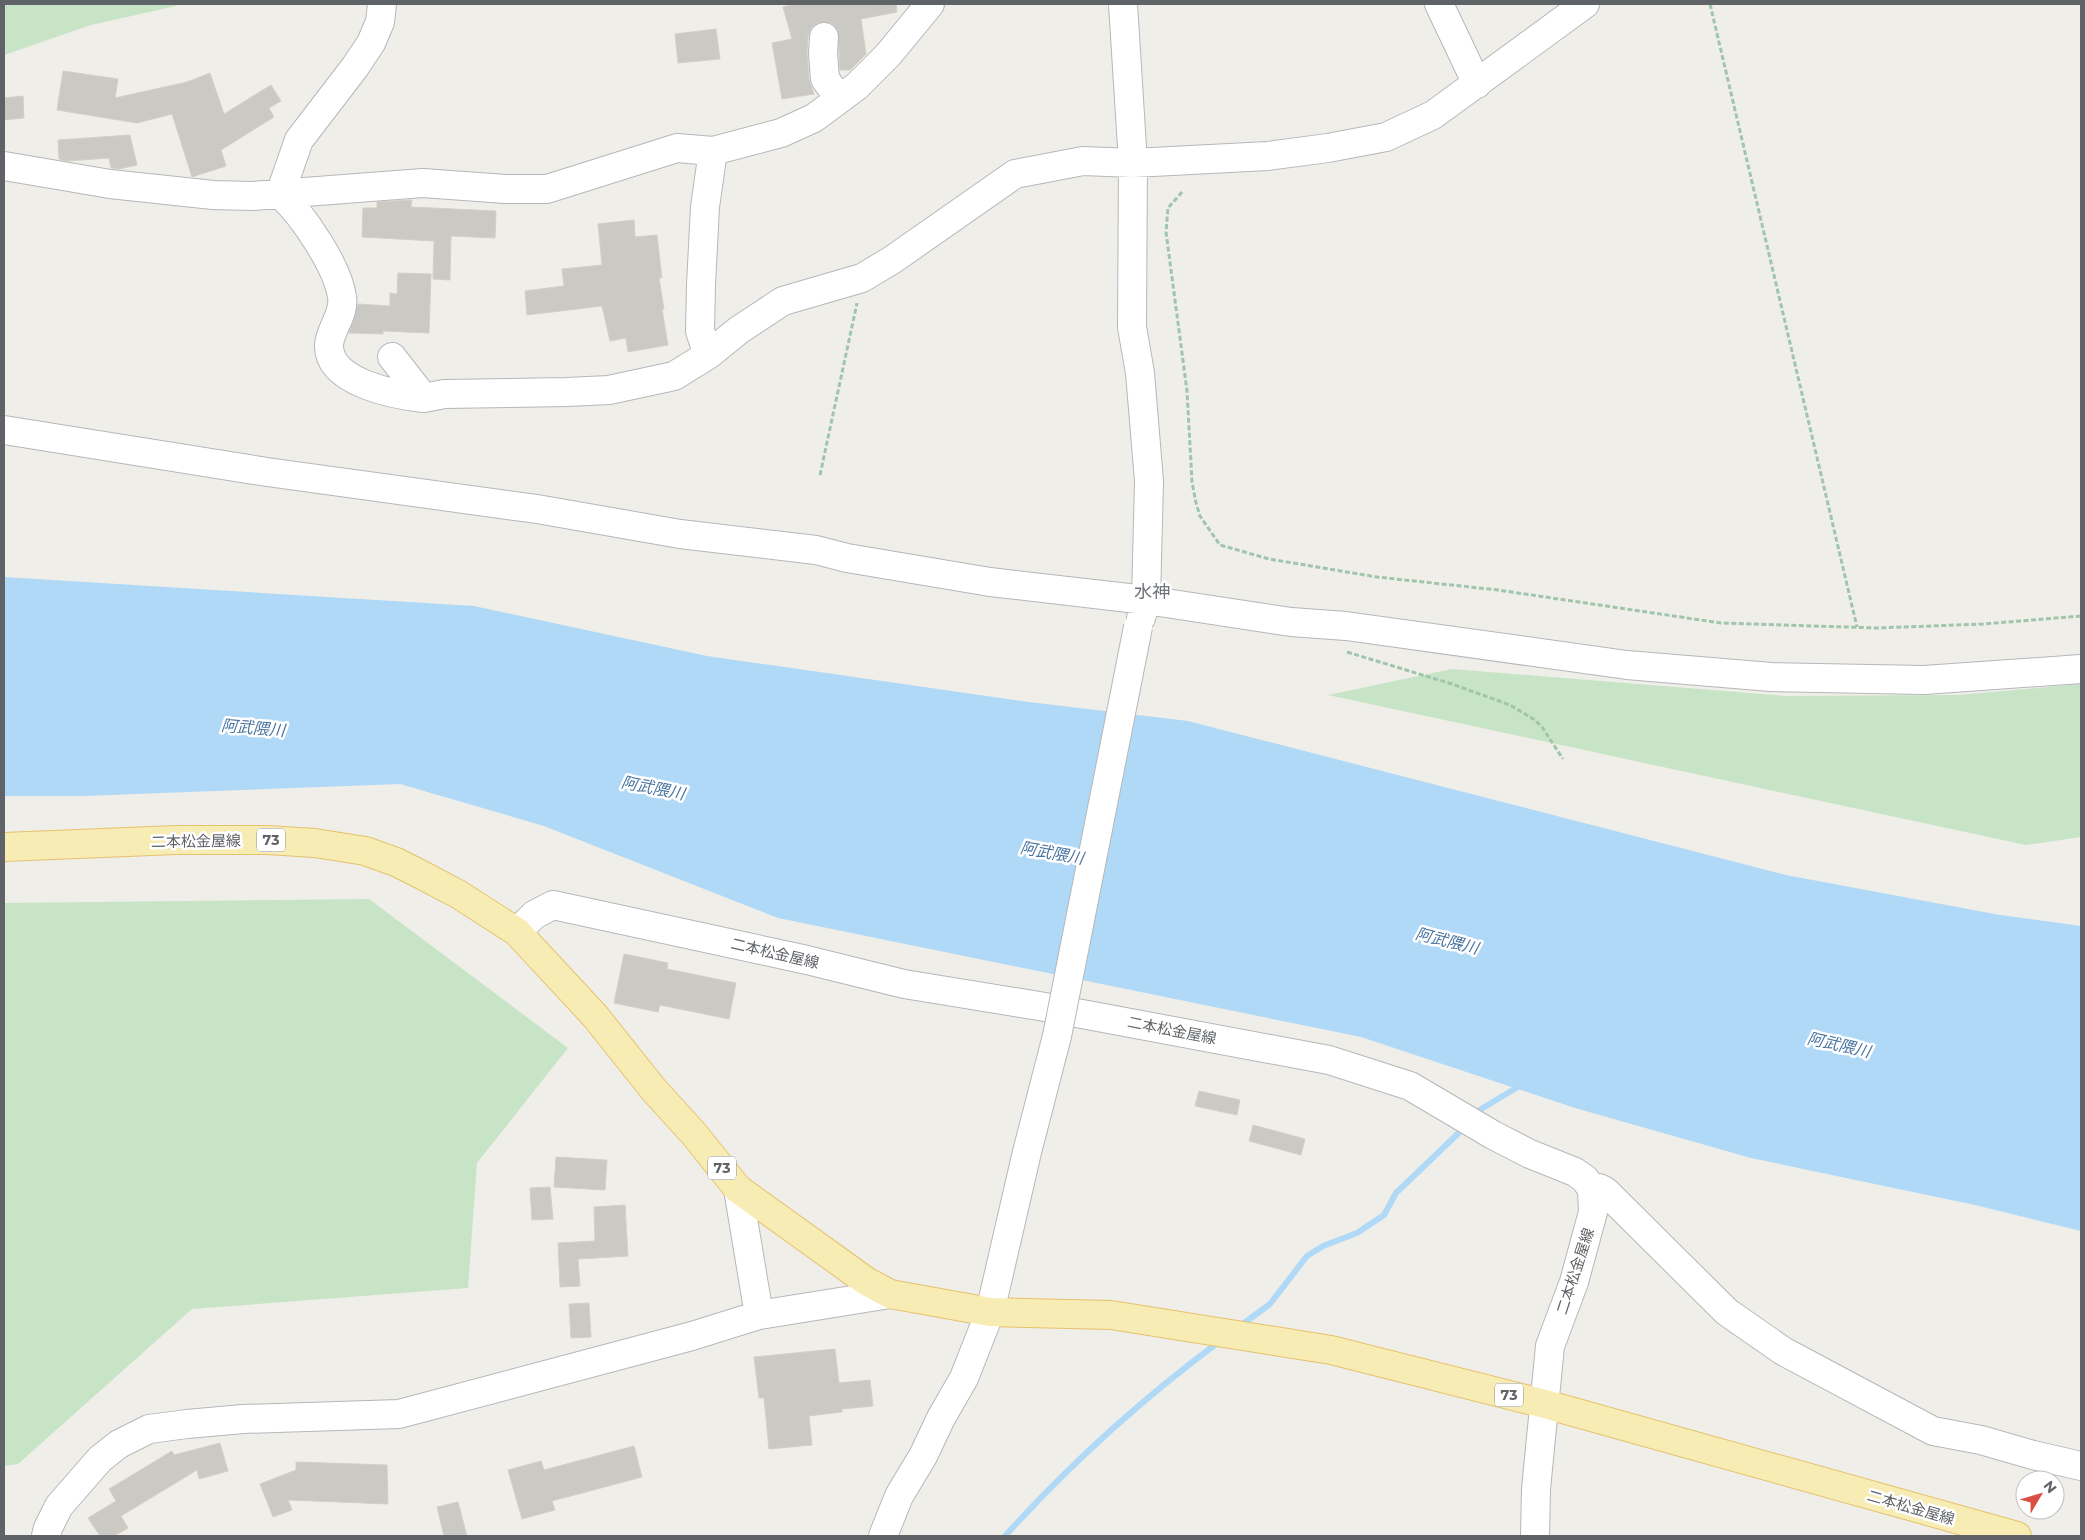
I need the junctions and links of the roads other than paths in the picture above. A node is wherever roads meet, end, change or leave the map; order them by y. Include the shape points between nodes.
1 (382, 4) edge
2 (930, 4) edge
3 (1123, 4) edge
4 (1439, 4) edge
5 (1585, 4) edge
6 (824, 37) dead end
7 (1477, 84) junction
8 (839, 98) junction
9 (713, 151) junction
10 (1133, 163) junction
11 (4, 166) edge
12 (280, 194) junction
13 (708, 355) junction
14 (392, 357) dead end
15 (424, 398) junction
16 (4, 430) edge
17 (1146, 600) junction
18 (2081, 669) edge
19 (4, 847) edge
20 (517, 932) junction
21 (738, 1189) junction
22 (1592, 1190) junction
23 (890, 1294) junction
24 (990, 1312) junction
25 (759, 1315) junction
26 (1545, 1404) junction
27 (2081, 1466) edge
28 (46, 1536) edge
29 (883, 1536) edge
30 (1535, 1536) edge
31 (2017, 1536) edge

1 - 12 street via 380,22 371,43 299,140
2 - 8 street via 858,86
3 - 10 street
4 - 7 street
5 - 7 street
6 - 8 street via 825,79
7 - 10 street via 1433,115 1386,137 1268,156
8 - 9 street via 814,118 781,133
9 - 12 street via 677,148 547,189 423,183
9 - 13 street via 705,207 701,285 700,331
10 - 13 street via 1083,161 1015,174 921,241 862,278 783,301
10 - 17 street via 1132,327 1140,374 1149,481
11 - 12 street via 110,184 213,195
12 - 15 street via 296,208 340,286 341,310 329,343 330,354 337,367 355,380 380,390
13 - 15 street via 674,376 609,390 444,394
14 - 15 street
16 - 17 street via 680,534 816,550 990,582
17 - 18 street via 1627,665 1771,677 1924,680
17 - 24 street, bridge via 1057,1036
19 - 20 main road, 二本松金屋線 / 73 via 267,840 357,849 416,872 458,894
20 - 21 main road, 二本松金屋線 / 73 via 595,1016
20 - 22 street, 二本松金屋線 via 552,905 904,984 1329,1060 1410,1086 1493,1135 1575,1172
21 - 23 main road, 二本松金屋線 / 73 via 866,1281
21 - 25 street
22 - 26 street, 二本松金屋線 / 73 via 1594,1202 1589,1232 1550,1346
22 - 27 street via 1599,1188 1605,1191 1727,1312 1783,1352 1933,1431
23 - 24 main road, 二本松金屋線 / 73
23 - 25 street
24 - 26 main road, 二本松金屋線 / 73 via 1111,1315 1331,1350
24 - 29 street via 964,1378 899,1496
25 - 28 street via 399,1414 242,1419 150,1429 119,1444 95,1465 59,1506
26 - 30 street via 1536,1489
26 - 31 main road, 二本松金屋線 / 73

